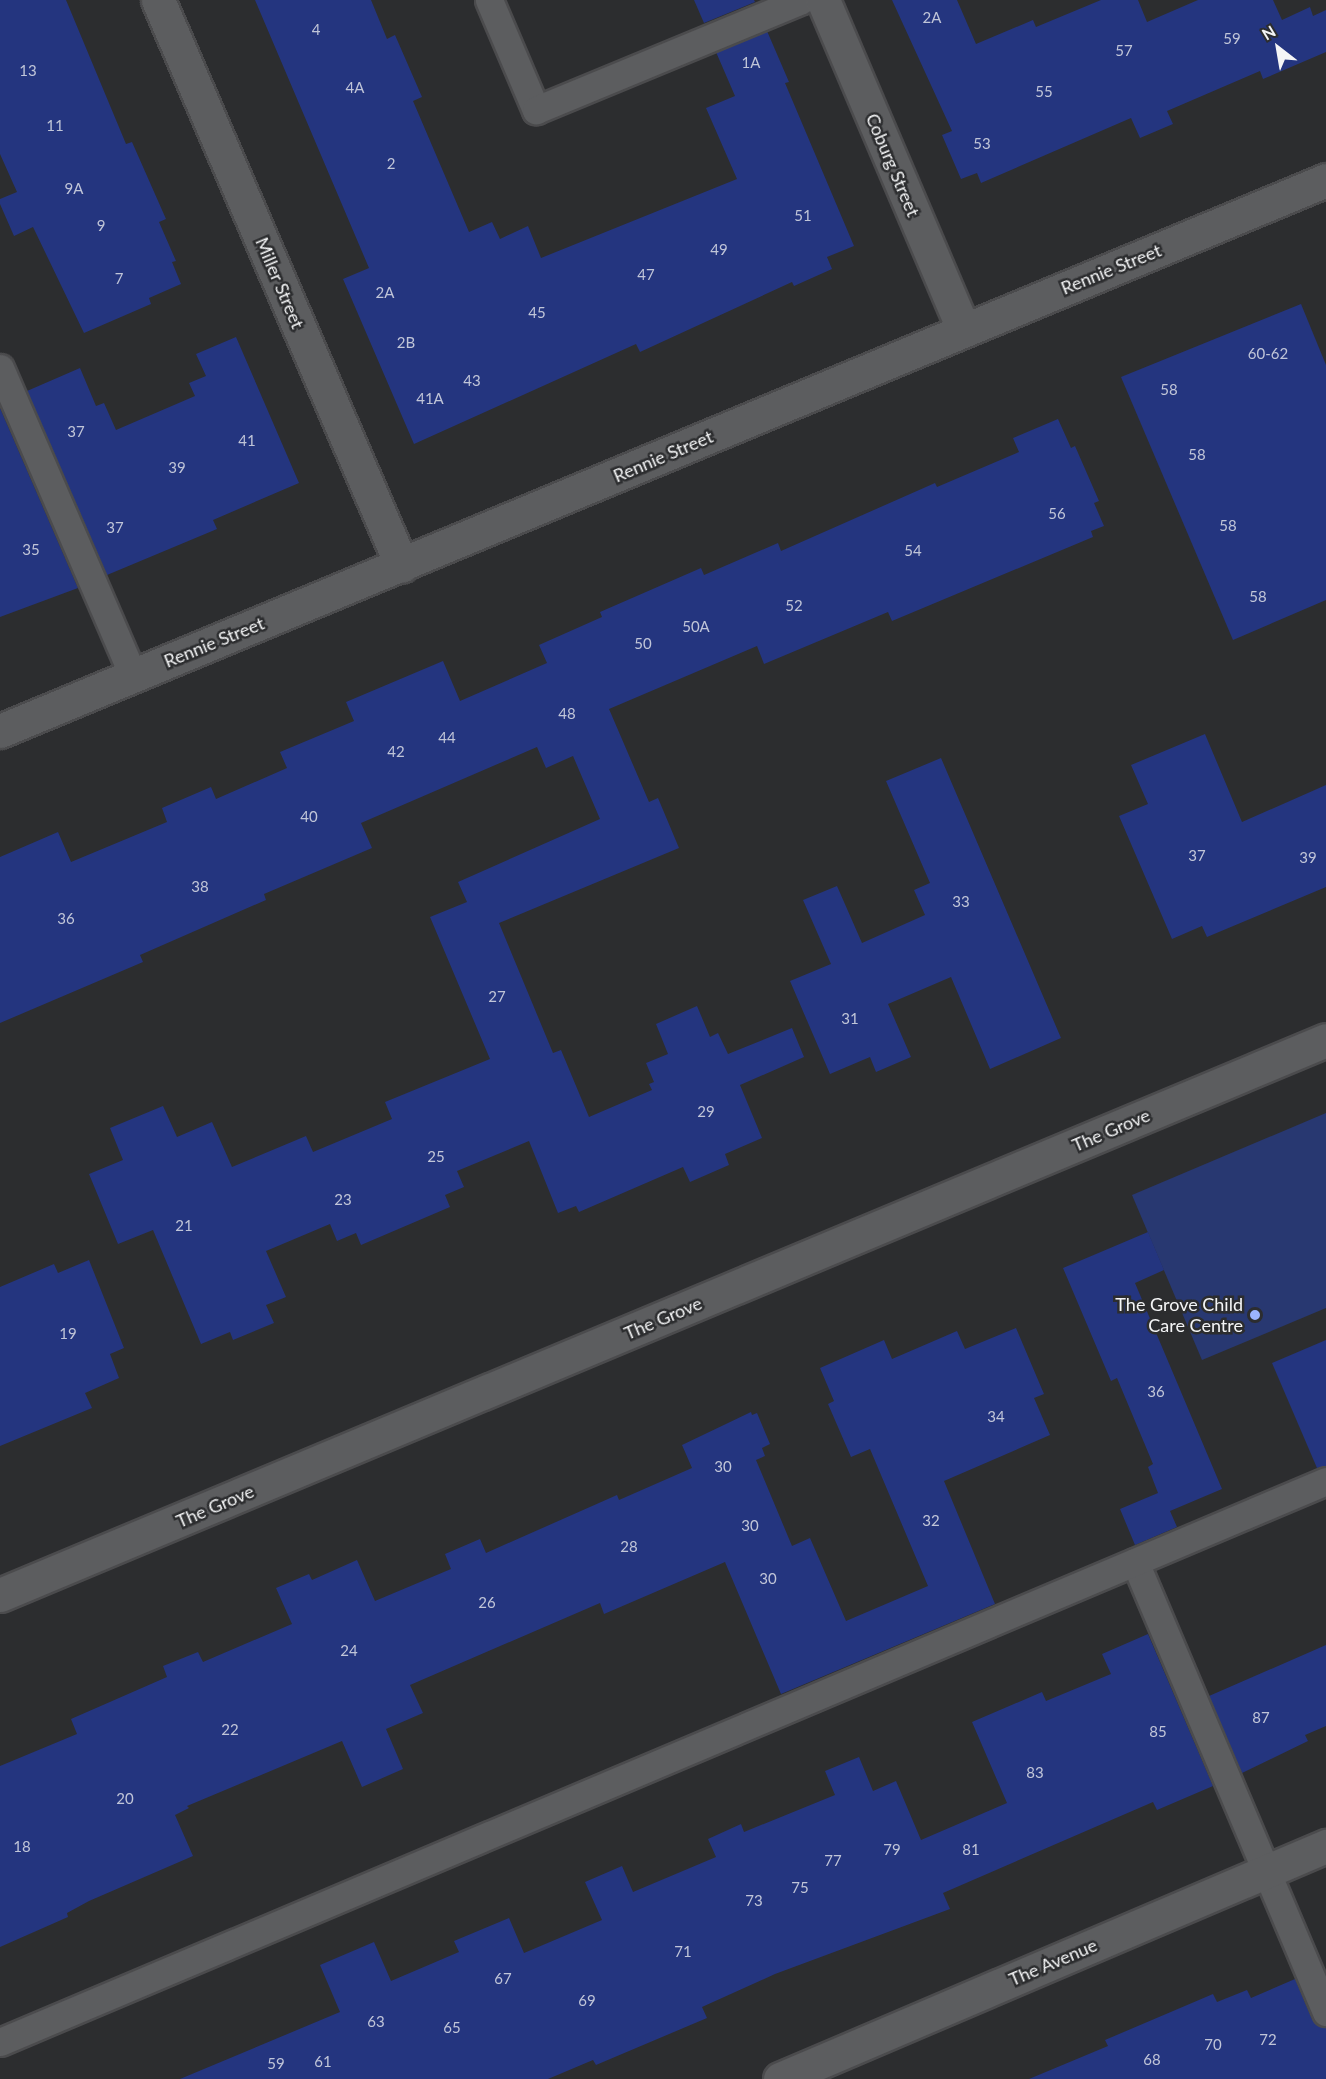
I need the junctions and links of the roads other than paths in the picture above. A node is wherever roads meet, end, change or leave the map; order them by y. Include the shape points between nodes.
1 (158, 0) edge
2 (489, 0) edge
3 (801, 0) edge
4 (822, 0) edge
5 (1326, 180) edge
6 (963, 329) junction
7 (0, 368) edge
8 (402, 566) junction
9 (133, 675) junction
10 (0, 731) edge
11 (1326, 1040) edge
12 (1326, 1481) edge
13 (1135, 1562) junction
14 (0, 1596) edge
15 (1326, 1846) edge
16 (1268, 1871) junction
17 (1326, 2012) edge
18 (0, 2042) edge
19 (780, 2079) edge

1 - 8 street, Miller Street
2 - 3 lane via 536,110
4 - 6 street, Coburg Street
5 - 6 street, Rennie Street
6 - 8 street, Rennie Street
7 - 9 lane
8 - 9 street, Rennie Street
9 - 10 street, Rennie Street
11 - 14 street, The Grove
12 - 13 lane
13 - 16 lane
13 - 18 lane
15 - 16 street, The Avenue
16 - 17 lane
16 - 19 street, The Avenue

